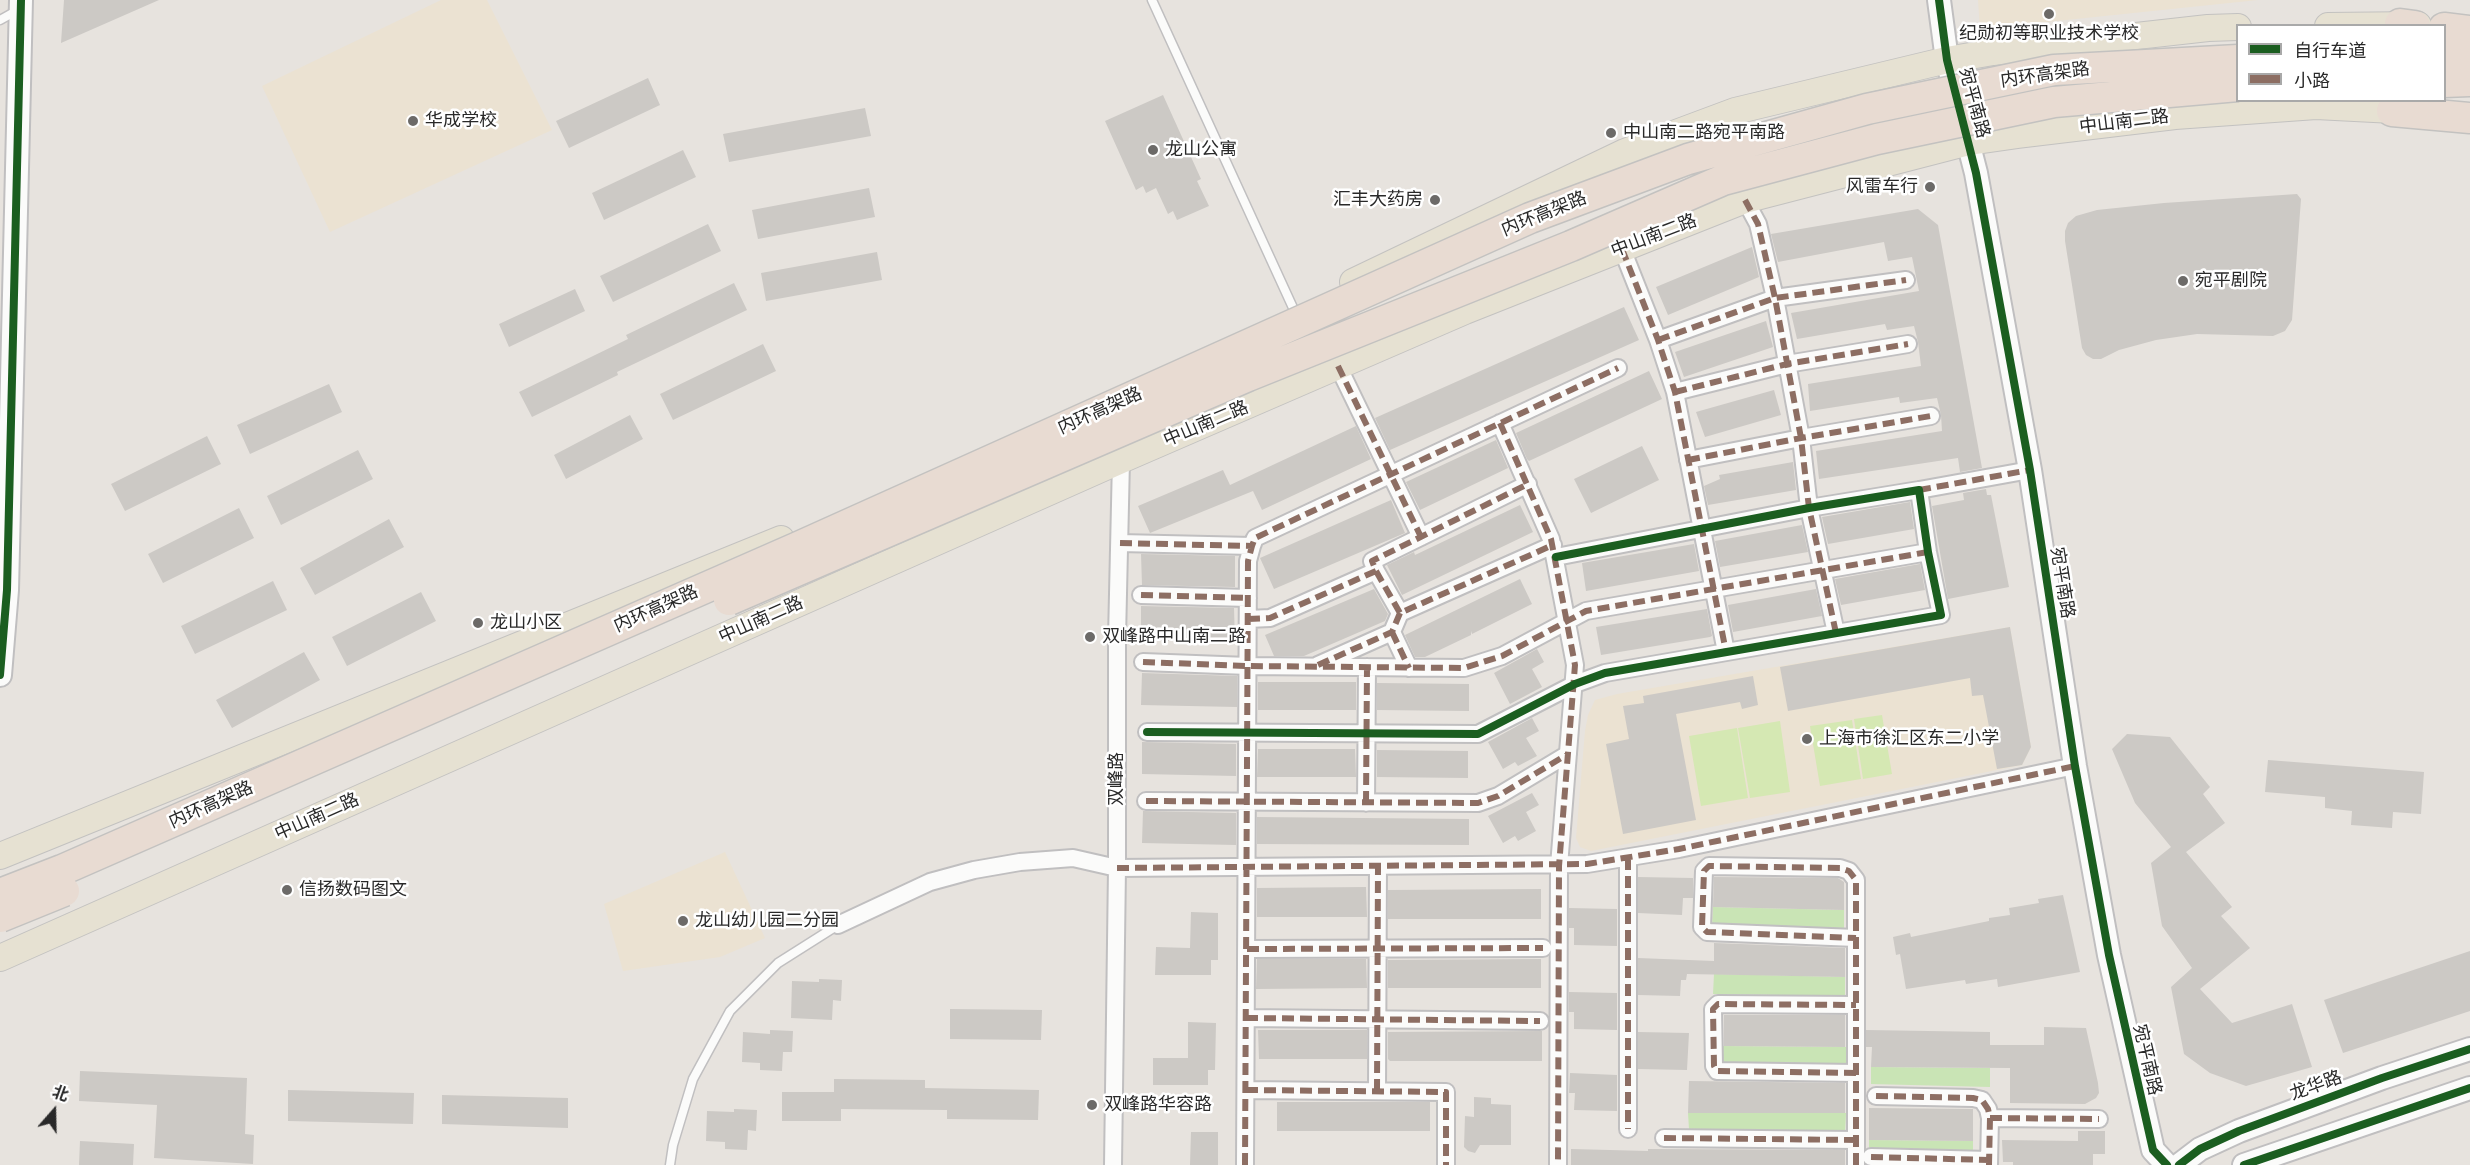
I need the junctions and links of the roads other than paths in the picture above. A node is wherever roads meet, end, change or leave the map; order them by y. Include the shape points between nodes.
1 (1152, 0) edge
2 (1939, 0) edge
3 (21, 4) edge
4 (0, 20) edge
5 (2236, 27) edge
6 (2446, 27) edge
7 (2470, 29) edge
8 (2446, 58) edge
9 (2470, 58) edge
10 (1947, 60) junction
11 (2236, 60) edge
12 (2470, 81) edge
13 (2446, 82) edge
14 (2236, 86) edge
15 (2470, 110) edge
16 (2392, 111) junction
17 (2470, 118) edge
18 (1969, 142) junction
19 (1745, 200) junction
20 (1622, 249) junction
21 (1906, 280) dead end
22 (1775, 298) junction
23 (1294, 310) junction
24 (1658, 340) junction
25 (1908, 344) dead end
26 (1788, 364) junction
27 (1338, 366) junction
28 (1618, 368) dead end
29 (1675, 392) junction
30 (1103, 396) junction
31 (1931, 416) dead end
32 (1500, 423) junction
33 (1800, 438) junction
34 (1121, 460) junction
35 (1689, 460) junction
36 (2030, 470) junction
37 (1391, 475) junction
38 (1528, 484) junction
39 (1919, 490) junction
40 (1809, 508) junction
41 (1701, 528) junction
42 (1421, 537) junction
43 (1120, 543) junction
44 (1252, 546) junction
45 (1554, 551) junction
46 (1928, 552) junction
47 (1821, 570) junction
48 (1376, 571) junction
49 (1712, 589) junction
50 (1141, 595) dead end
51 (1248, 598) junction
52 (1400, 613) junction
53 (1248, 619) junction
54 (1567, 621) junction
55 (1392, 632) junction
56 (1836, 633) junction
57 (1726, 652) junction
58 (1143, 662) dead end
59 (1248, 666) junction
60 (1314, 667) junction
61 (1367, 668) junction
62 (1409, 668) junction
63 (0, 675) edge
64 (1575, 684) junction
65 (1148, 732) dead end
66 (1247, 733) junction
67 (1366, 734) junction
68 (1568, 754) junction
69 (2075, 766) junction
70 (1146, 801) dead end
71 (1247, 802) junction
72 (1366, 802) junction
73 (0, 856) edge
74 (1628, 858) junction
75 (1247, 866) junction
76 (1378, 866) junction
77 (1559, 866) junction
78 (1117, 868) junction
79 (0, 894) edge
80 (0, 917) edge
81 (838, 925) joint
82 (1857, 938) junction
83 (1543, 948) dead end
84 (1246, 949) junction
85 (1378, 949) junction
86 (0, 958) edge
87 (1856, 1005) junction
88 (1246, 1018) junction
89 (1377, 1020) junction
90 (1540, 1021) dead end
91 (2470, 1049) edge
92 (1856, 1074) junction
93 (2470, 1088) edge
94 (1246, 1090) junction
95 (1377, 1091) junction
96 (1876, 1096) dead end
97 (1990, 1118) junction
98 (2099, 1119) dead end
99 (1628, 1130) dead end
100 (1664, 1138) dead end
101 (1856, 1140) junction
102 (1871, 1157) dead end
103 (1989, 1162) edge
104 (670, 1165) edge
105 (1113, 1165) edge
106 (1245, 1165) edge
107 (1446, 1165) edge
108 (1558, 1165) edge
109 (1856, 1165) edge
110 (2167, 1165) edge
111 (2179, 1165) edge
112 (2244, 1165) edge

1 - 23 lane
2 - 10 main road, 宛平南路
3 - 4 lane
3 - 63 main road via 7,590
5 - 10 main road
6 - 7 highway
8 - 9 highway
10 - 18 main road, 宛平南路
10 - 23 main road via 1735,111 1624,152
11 - 79 highway, 内环高架路, bridge via 2054,70 1867,109 1688,159 1530,218 785,553
12 - 13 highway
14 - 80 highway, 内环高架路, bridge via 2054,102 1876,139 1723,180 1571,246 1248,376
15 - 16 main road, 中山南二路
16 - 17 highway
16 - 18 main road, 中山南二路 via 2293,107 2175,116
18 - 19 main road, 中山南二路
18 - 36 main road, 宛平南路
19 - 20 main road, 中山南二路
19 - 22 street via 1758,224
20 - 24 street
20 - 27 main road, 中山南二路 via 1465,310
21 - 22 street
22 - 24 street
22 - 26 street
23 - 30 main road
24 - 29 street
25 - 26 street
26 - 29 street
26 - 33 street
27 - 34 main road, 中山南二路
27 - 37 street
28 - 32 street
29 - 35 street
30 - 34 street, 双峰路
30 - 73 main road via 892,494
31 - 33 street
32 - 37 street
32 - 38 street
33 - 35 street
33 - 40 street
34 - 43 street, 双峰路
34 - 86 main road, 中山南二路
35 - 41 street
36 - 39 street
36 - 69 main road, 宛平南路
37 - 42 street
37 - 44 street via 1255,538
38 - 42 street
38 - 45 street
39 - 40 street
39 - 46 street
40 - 41 street
40 - 47 street
41 - 45 street
41 - 49 street
42 - 48 street via 1372,561
43 - 44 street
43 - 78 street, 双峰路
44 - 51 street
45 - 52 street
45 - 54 street
46 - 47 street
46 - 56 street via 1941,615
47 - 49 street
47 - 56 street
48 - 52 street
48 - 53 street via 1270,618
49 - 54 street via 1586,611
49 - 57 street
50 - 51 street
51 - 53 street
52 - 55 street
53 - 59 street
54 - 62 street via 1480,664 1464,668
54 - 64 street
55 - 60 street
55 - 62 street
56 - 57 street
57 - 64 street via 1621,670
58 - 59 street
59 - 60 street
59 - 66 street
60 - 61 street
61 - 62 street
61 - 67 street
64 - 67 street via 1478,734
64 - 68 street
65 - 66 street
66 - 67 street
66 - 71 street
67 - 72 street
68 - 72 street via 1498,796 1478,803
68 - 77 street
69 - 74 street
69 - 110 main road, 宛平南路 via 2128,1044 2153,1150
70 - 71 street
71 - 72 street
71 - 75 street
74 - 77 street
74 - 99 street
75 - 76 street
75 - 78 street
75 - 84 street
76 - 77 street
76 - 85 street
77 - 108 street
78 - 81 street via 1073,858 974,870 930,882
78 - 105 street, 双峰路
81 - 104 lane via 778,963 730,1011 693,1079
82 - 82 street via 1856,880 1849,871 1709,866 1704,871 1702,927 1707,932
82 - 87 street
83 - 85 street
84 - 85 street
84 - 88 street
85 - 89 street
87 - 92 street
87 - 92 street via 1718,1004 1713,1010 1717,1071
88 - 89 street
88 - 94 street
89 - 90 street
89 - 95 street
91 - 111 main road, 龙华路 via 2239,1131 2200,1149
92 - 101 street
93 - 112 main road
94 - 95 street
94 - 106 street
95 - 107 street via 1446,1092
96 - 97 street via 1972,1098 1982,1100
97 - 98 street
97 - 103 street
100 - 101 street
101 - 109 street
102 - 103 street

